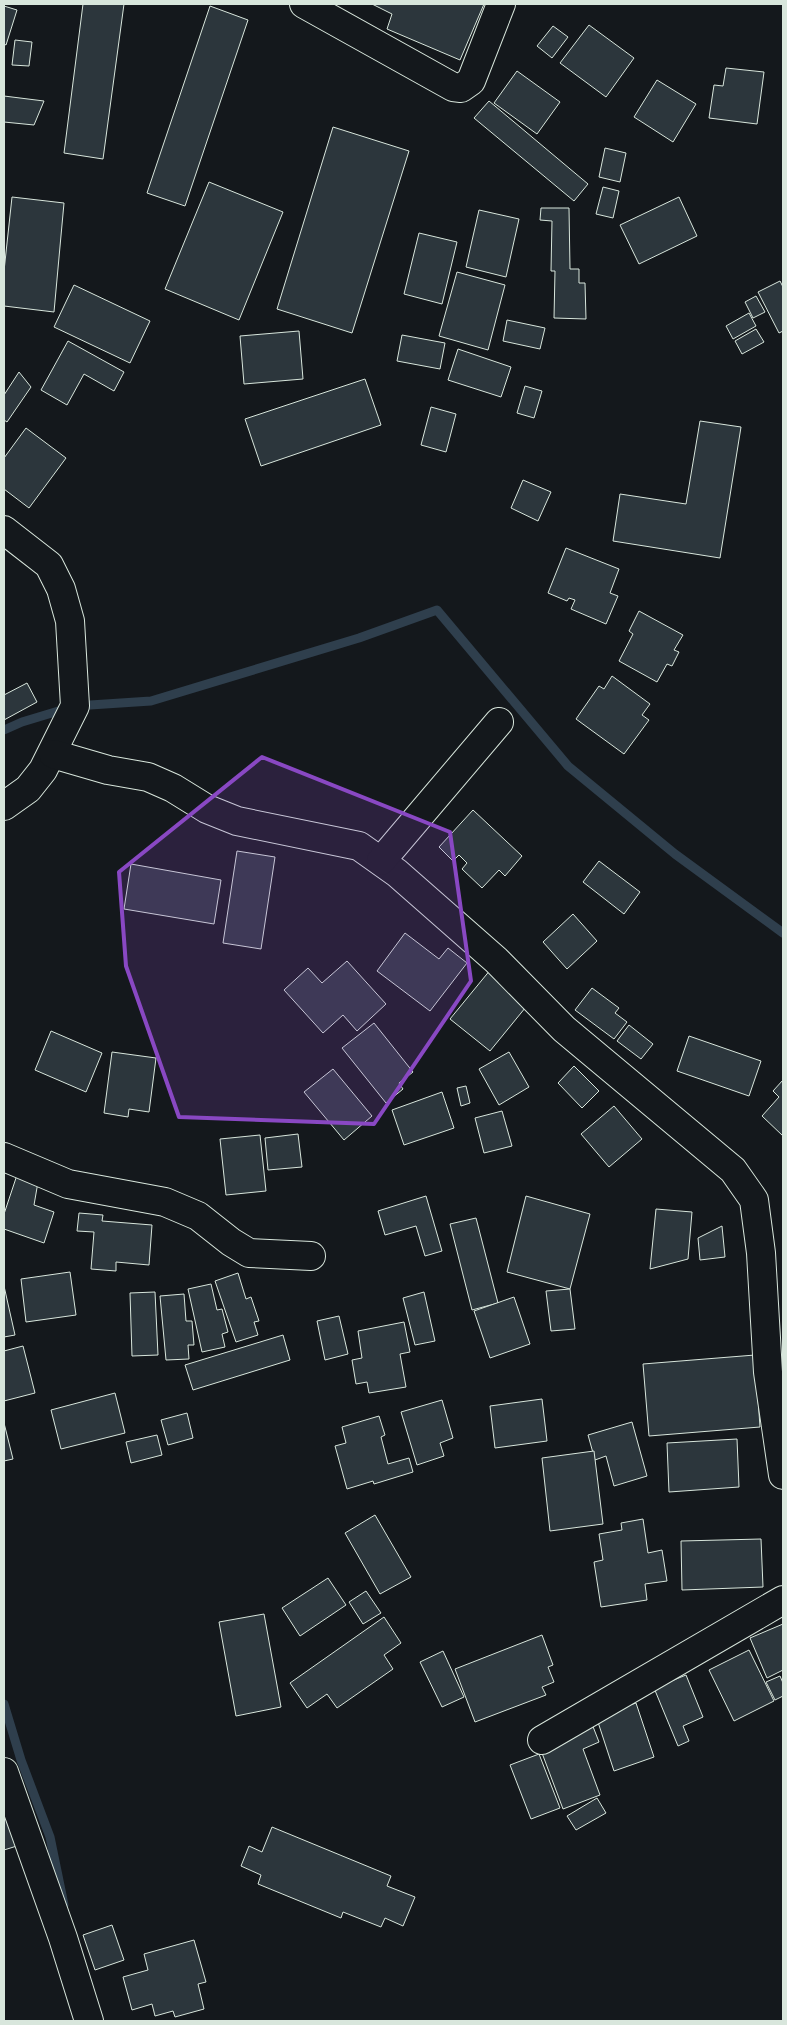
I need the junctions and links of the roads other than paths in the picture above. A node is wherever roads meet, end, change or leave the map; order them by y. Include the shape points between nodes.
1 (304, 4) edge
2 (501, 4) edge
3 (4, 530) edge
4 (499, 722) dead end
5 (53, 754) junction
6 (4, 806) edge
7 (381, 861) junction
8 (4, 1157) edge
9 (311, 1256) dead end
10 (783, 1475) edge
11 (783, 1600) edge
12 (542, 1740) dead end
13 (4, 1772) edge
14 (89, 2021) edge

1 - 2 street via 453,87 461,88 471,81
3 - 5 street via 49,565 61,589 70,621 75,706
4 - 7 street
5 - 6 street via 28,789
5 - 7 street via 108,770 148,777 207,809 237,821 359,846
7 - 10 street via 496,960 564,1029 734,1170 754,1200 761,1253 768,1372
8 - 9 street via 68,1184 165,1202 198,1216 249,1253
11 - 12 street
13 - 14 street

